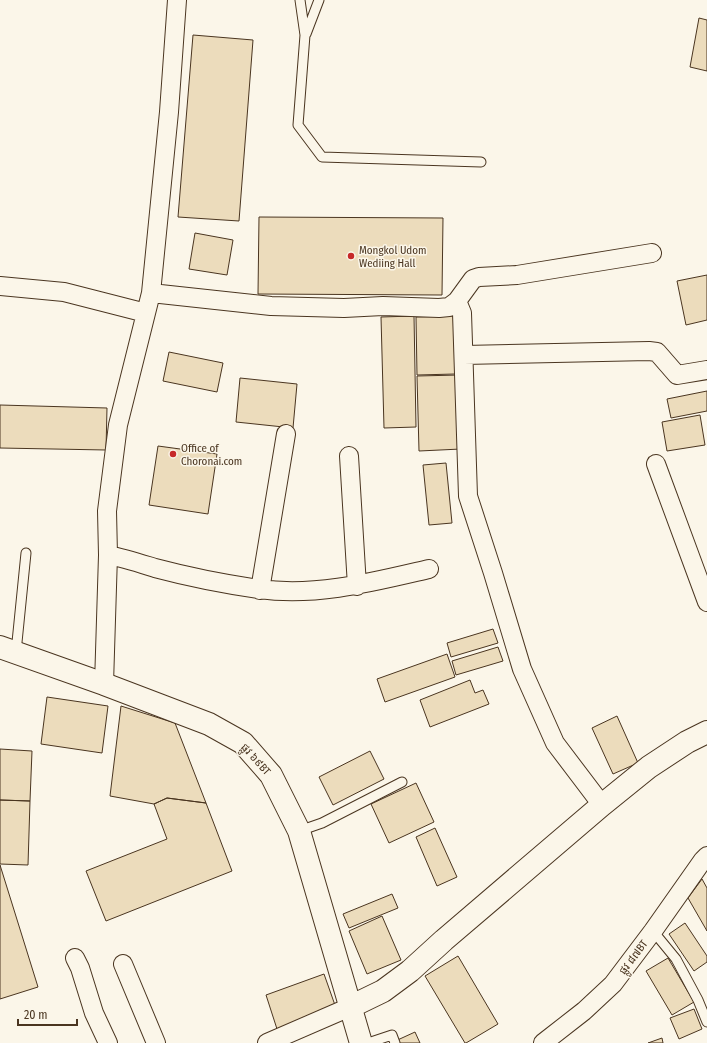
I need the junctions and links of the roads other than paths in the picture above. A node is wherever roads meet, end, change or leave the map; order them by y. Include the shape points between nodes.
1 (177, 0) edge
2 (300, 0) edge
3 (319, 0) edge
4 (305, 36) junction
5 (481, 162) dead end
6 (652, 253) dead end
7 (0, 286) edge
8 (150, 293) junction
9 (457, 301) junction
10 (146, 313) junction
11 (464, 355) junction
12 (707, 370) edge
13 (286, 434) dead end
14 (349, 456) dead end
15 (656, 464) dead end
16 (26, 553) dead end
17 (108, 555) junction
18 (429, 569) dead end
19 (357, 586) junction
20 (260, 590) junction
21 (706, 596) edge
22 (8, 649) edge
23 (104, 684) junction
24 (707, 732) edge
25 (402, 782) dead end
26 (602, 805) junction
27 (299, 831) junction
28 (707, 856) edge
29 (653, 931) junction
30 (75, 958) dead end
31 (123, 964) dead end
32 (350, 1008) junction
33 (707, 1022) edge
34 (108, 1043) edge
35 (156, 1043) edge
36 (267, 1043) edge
37 (361, 1043) edge
38 (368, 1043) edge
39 (395, 1043) edge
40 (543, 1043) edge

1 - 8 street via 169,112
2 - 4 lane
3 - 4 lane
4 - 5 lane via 298,125 322,157
6 - 9 street via 517,275 479,277 473,279
7 - 10 street via 64,292
8 - 9 street via 271,306 344,308 439,308 450,306
8 - 10 street
9 - 11 street via 462,313
10 - 17 street via 118,425 107,512
11 - 12 street via 649,351 657,352 677,375
11 - 26 street via 468,496 522,668 555,742
13 - 20 street
14 - 19 street
15 - 21 street
16 - 22 lane
17 - 20 street
17 - 23 street
18 - 19 street
19 - 20 street via 317,591
22 - 23 street, ផ្លូវ ៦៩BT
23 - 27 street, ផ្លូវ ៦៩BT via 209,724 243,743 271,775
24 - 26 street via 649,767
25 - 27 lane via 322,823
26 - 32 street via 410,971 383,991
27 - 32 street, ផ្លូវ ៦៩BT
28 - 29 street, ផ្លូវ ៨៧BT
29 - 33 lane via 676,959
29 - 40 street, ផ្លូវ ៨៧BT via 613,984
30 - 34 street via 94,1013
31 - 35 street
32 - 36 street
32 - 37 street, ផ្លូវ ៦៩BT
38 - 39 lane via 392,1035

